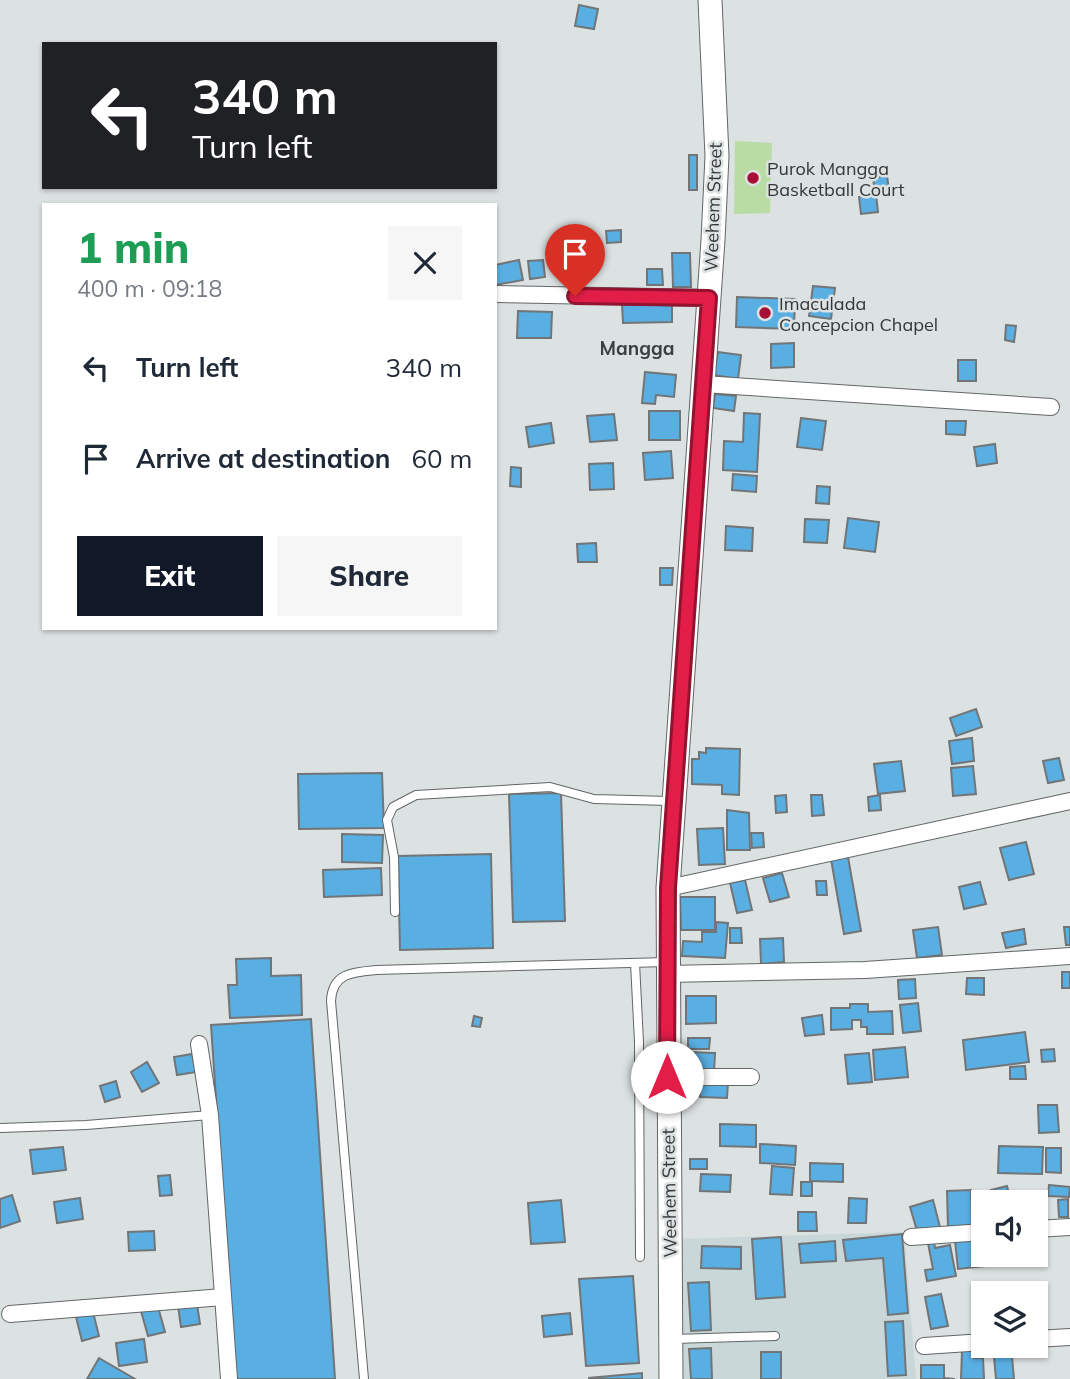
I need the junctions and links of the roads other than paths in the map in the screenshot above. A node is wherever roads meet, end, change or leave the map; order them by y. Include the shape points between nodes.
1 (710, 0) edge
2 (497, 294) edge
3 (709, 298) junction
4 (703, 384) junction
5 (1051, 407) dead end
6 (673, 801) junction
7 (1070, 801) edge
8 (668, 888) junction
9 (395, 912) dead end
10 (1070, 956) edge
11 (635, 963) junction
12 (667, 968) junction
13 (199, 1044) dead end
14 (667, 1077) junction
15 (751, 1077) dead end
16 (210, 1115) junction
17 (0, 1128) edge
18 (1070, 1227) edge
19 (1048, 1228) edge
20 (971, 1234) edge
21 (911, 1237) dead end
22 (640, 1257) dead end
23 (223, 1297) junction
24 (10, 1314) dead end
25 (775, 1336) dead end
26 (1070, 1337) edge
27 (1048, 1338) edge
28 (670, 1339) junction
29 (971, 1343) edge
30 (924, 1346) dead end
31 (229, 1379) edge
32 (364, 1379) edge
33 (671, 1379) edge

1 - 3 street, Weehem Street via 717,156
2 - 3 street
3 - 4 street, Weehem Street
4 - 5 street
4 - 6 street, Weehem Street
6 - 8 street, Weehem Street
6 - 9 lane via 594,799 550,787 416,795 393,807 387,820 394,857
7 - 8 street
8 - 12 street, Weehem Street
10 - 12 street via 866,970
11 - 12 lane
11 - 22 lane
11 - 32 lane via 376,970 344,975 334,985 337,1095
12 - 14 street, Weehem Street
13 - 16 street
14 - 15 street
14 - 28 street, Weehem Street
16 - 17 lane
16 - 23 street
18 - 19 street
20 - 21 street
23 - 24 street
23 - 31 street
25 - 28 lane
26 - 27 street
28 - 33 street, Weehem Street
29 - 30 street

